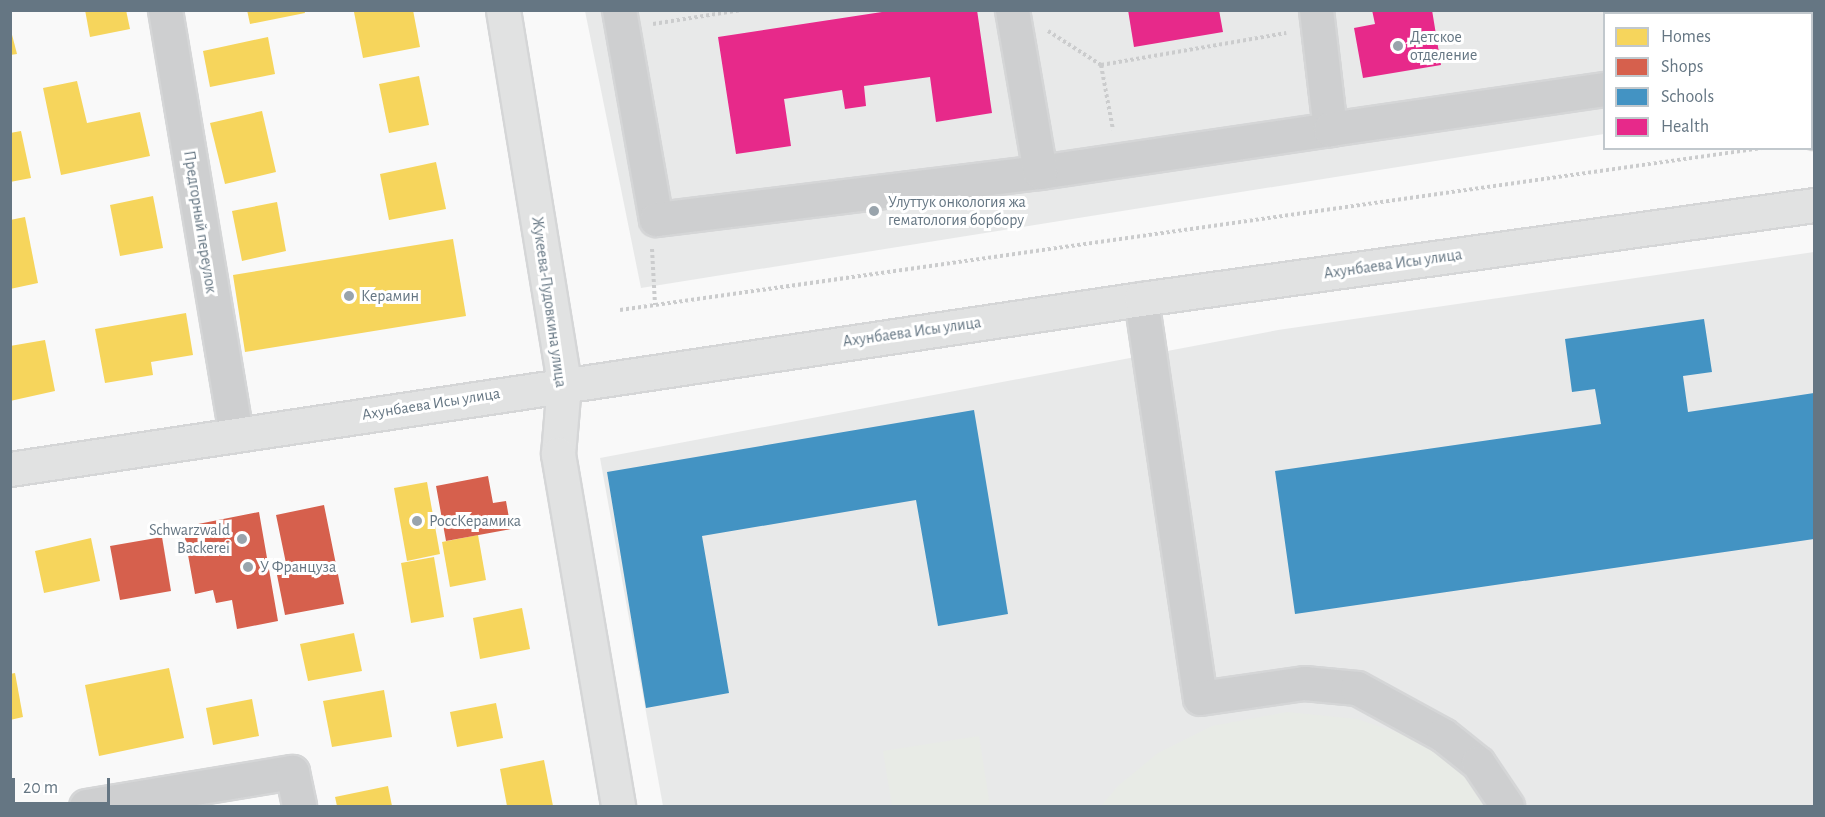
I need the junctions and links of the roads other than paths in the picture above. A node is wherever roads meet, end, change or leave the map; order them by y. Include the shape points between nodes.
1 (165, 10) edge
2 (503, 10) edge
3 (1012, 10) edge
4 (1317, 19) edge
5 (621, 20) edge
6 (1603, 88) edge
7 (1330, 129) junction
8 (1040, 172) junction
9 (1815, 205) edge
10 (1141, 298) junction
11 (564, 384) junction
12 (236, 434) junction
13 (10, 469) edge
14 (86, 807) edge
15 (299, 807) edge
16 (618, 807) edge
17 (1507, 807) edge

1 - 12 street, Предгорный переулок
2 - 11 main road, Жукеева-Пудовкина улица
3 - 8 street
4 - 7 street
5 - 8 street via 656,219
6 - 7 street
7 - 8 street
9 - 10 main road, Ахунбаева Исы улица
10 - 11 main road, Ахунбаева Исы улица
10 - 17 street via 1200,698 1304,684 1357,688 1443,735 1478,763
11 - 12 main road, Ахунбаева Исы улица
11 - 16 main road, Жукеева-Пудовкина улица via 558,454
12 - 13 main road, Ахунбаева Исы улица
14 - 15 street via 292,772

